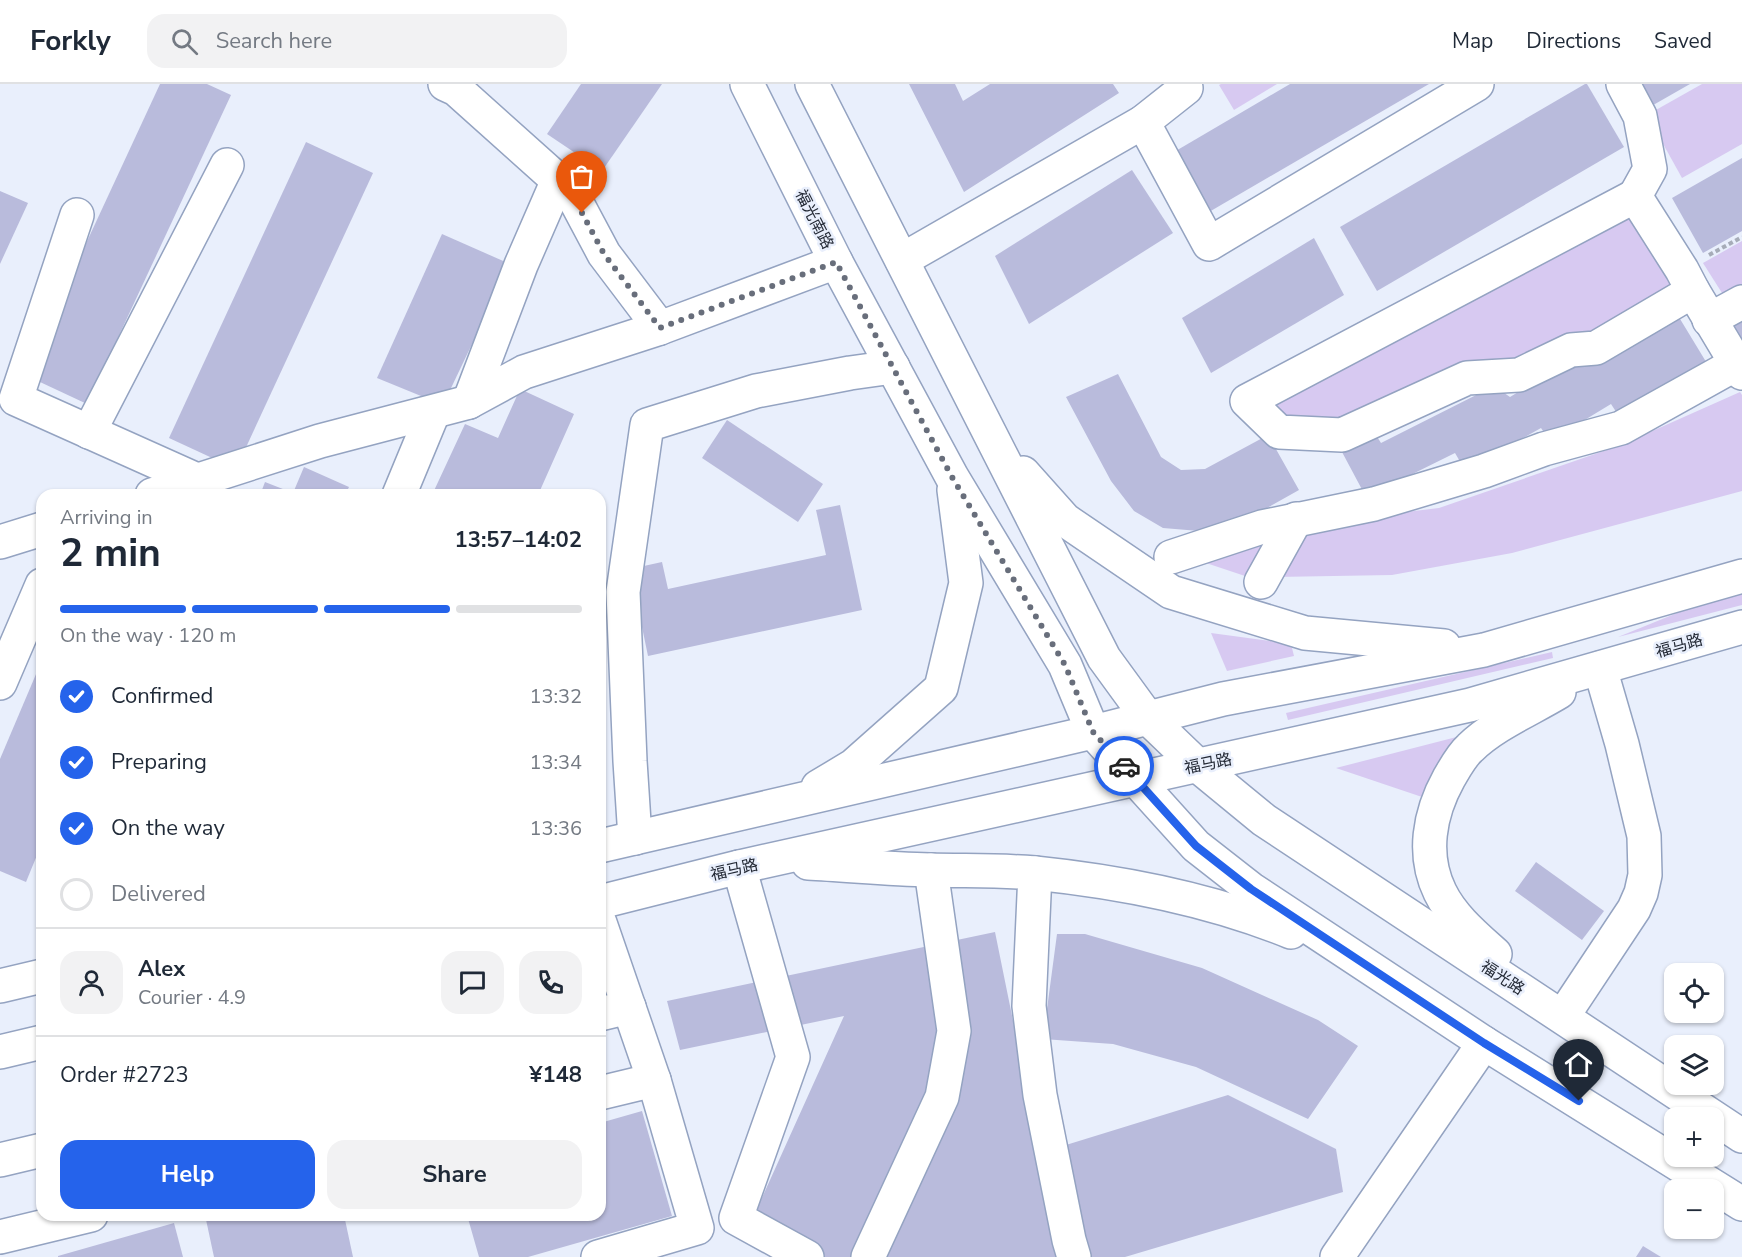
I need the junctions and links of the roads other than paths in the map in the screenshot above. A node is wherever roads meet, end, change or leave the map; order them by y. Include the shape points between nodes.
1 (445, 84) edge
2 (747, 84) edge
3 (812, 84) edge
4 (1477, 84) edge
5 (1623, 84) edge
6 (1188, 85) edge
7 (1143, 122) junction
8 (226, 165) dead end
9 (558, 180) junction
10 (1635, 196) junction
11 (77, 215) dead end
12 (902, 260) junction
13 (836, 262) junction
14 (1693, 291) junction
15 (1742, 302) edge
16 (1709, 320) junction
17 (660, 328) junction
18 (893, 367) junction
19 (1739, 369) edge
20 (469, 402) junction
21 (433, 412) junction
22 (89, 432) junction
23 (990, 434) junction
24 (952, 477) junction
25 (199, 481) junction
26 (172, 489) edge
27 (401, 489) edge
28 (1296, 519) junction
29 (36, 531) edge
30 (0, 542) edge
31 (1171, 557) dead end
32 (1742, 576) edge
33 (1261, 582) dead end
34 (36, 599) edge
35 (1742, 627) edge
36 (1484, 650) junction
37 (1600, 668) junction
38 (0, 683) edge
39 (1147, 717) junction
40 (1093, 732) junction
41 (1197, 765) junction
42 (1136, 779) junction
43 (795, 800) junction
44 (635, 838) junction
45 (606, 845) edge
46 (753, 864) junction
47 (932, 870) junction
48 (1035, 873) junction
49 (606, 901) edge
50 (1358, 959) junction
51 (606, 960) edge
52 (36, 977) edge
53 (0, 986) edge
54 (614, 1010) edge
55 (1563, 1016) junction
56 (36, 1043) edge
57 (1484, 1043) junction
58 (0, 1052) edge
59 (654, 1080) junction
60 (606, 1092) edge
61 (1742, 1136) edge
62 (36, 1151) edge
63 (0, 1160) edge
64 (1742, 1204) edge
65 (66, 1221) edge
66 (0, 1237) edge
67 (598, 1257) edge
68 (807, 1257) edge
69 (868, 1257) edge
70 (1074, 1257) edge
71 (1337, 1257) edge

1 - 9 main road via 456,89
2 - 13 main road, 福光南路
3 - 12 main road
4 - 7 main road via 1209,244
5 - 10 main road via 1640,116 1650,169
6 - 7 main road
7 - 12 main road
8 - 22 main road
9 - 17 main road via 571,192 604,254
9 - 20 main road
10 - 14 main road
10 - 14 main road via 1247,401 1279,432 1342,435 1467,378 1519,375 1571,350 1596,348
11 - 22 main road via 16,399
12 - 23 main road
13 - 17 main road
13 - 18 main road, 福光南路
14 - 16 main road
15 - 16 main road
16 - 19 main road
17 - 20 main road via 524,372
18 - 24 main road, 福光南路
18 - 44 main road via 756,391 647,425 622,592
19 - 28 main road via 1621,428 1374,504
20 - 21 main road
21 - 25 main road via 320,441
21 - 27 main road
22 - 25 main road
23 - 36 main road via 1065,520 1171,592 1305,633
23 - 39 main road, 福光路 via 1104,658
24 - 40 main road, 福光南路 via 1065,665
24 - 43 main road via 966,583 941,688 853,766
25 - 26 main road
28 - 31 main road
28 - 33 main road
29 - 30 main road
32 - 36 main road
34 - 38 main road
35 - 37 main road, 福马路
36 - 39 main road via 1268,689
37 - 41 main road, 福马路 via 1470,705
37 - 55 main road via 1644,836 1645,874 1634,909
37 - 55 main road via 1469,749 1441,793 1431,819 1434,878 1451,909 1470,932
39 - 40 main road
39 - 41 main road, 福光路
40 - 42 main road, 福光南路
40 - 43 main road
41 - 42 main road, 福马路
41 - 55 main road, 福光路 via 1264,820
42 - 46 main road, 福马路
42 - 50 main road, 福光南路 via 1196,846 1260,895
43 - 44 main road
44 - 45 main road
46 - 47 main road
46 - 49 main road, 福马路
46 - 68 main road via 792,1058 736,1218
47 - 48 main road
47 - 69 main road via 954,1030 942,1097
48 - 50 main road via 1219,906
48 - 70 main road via 1029,1006 1040,1095
50 - 57 main road
51 - 54 main road
52 - 53 main road
54 - 59 main road
55 - 61 main road, 福光路
56 - 58 main road
57 - 64 main road
57 - 71 main road
59 - 60 main road
59 - 67 main road via 697,1228
62 - 63 main road
65 - 66 main road

